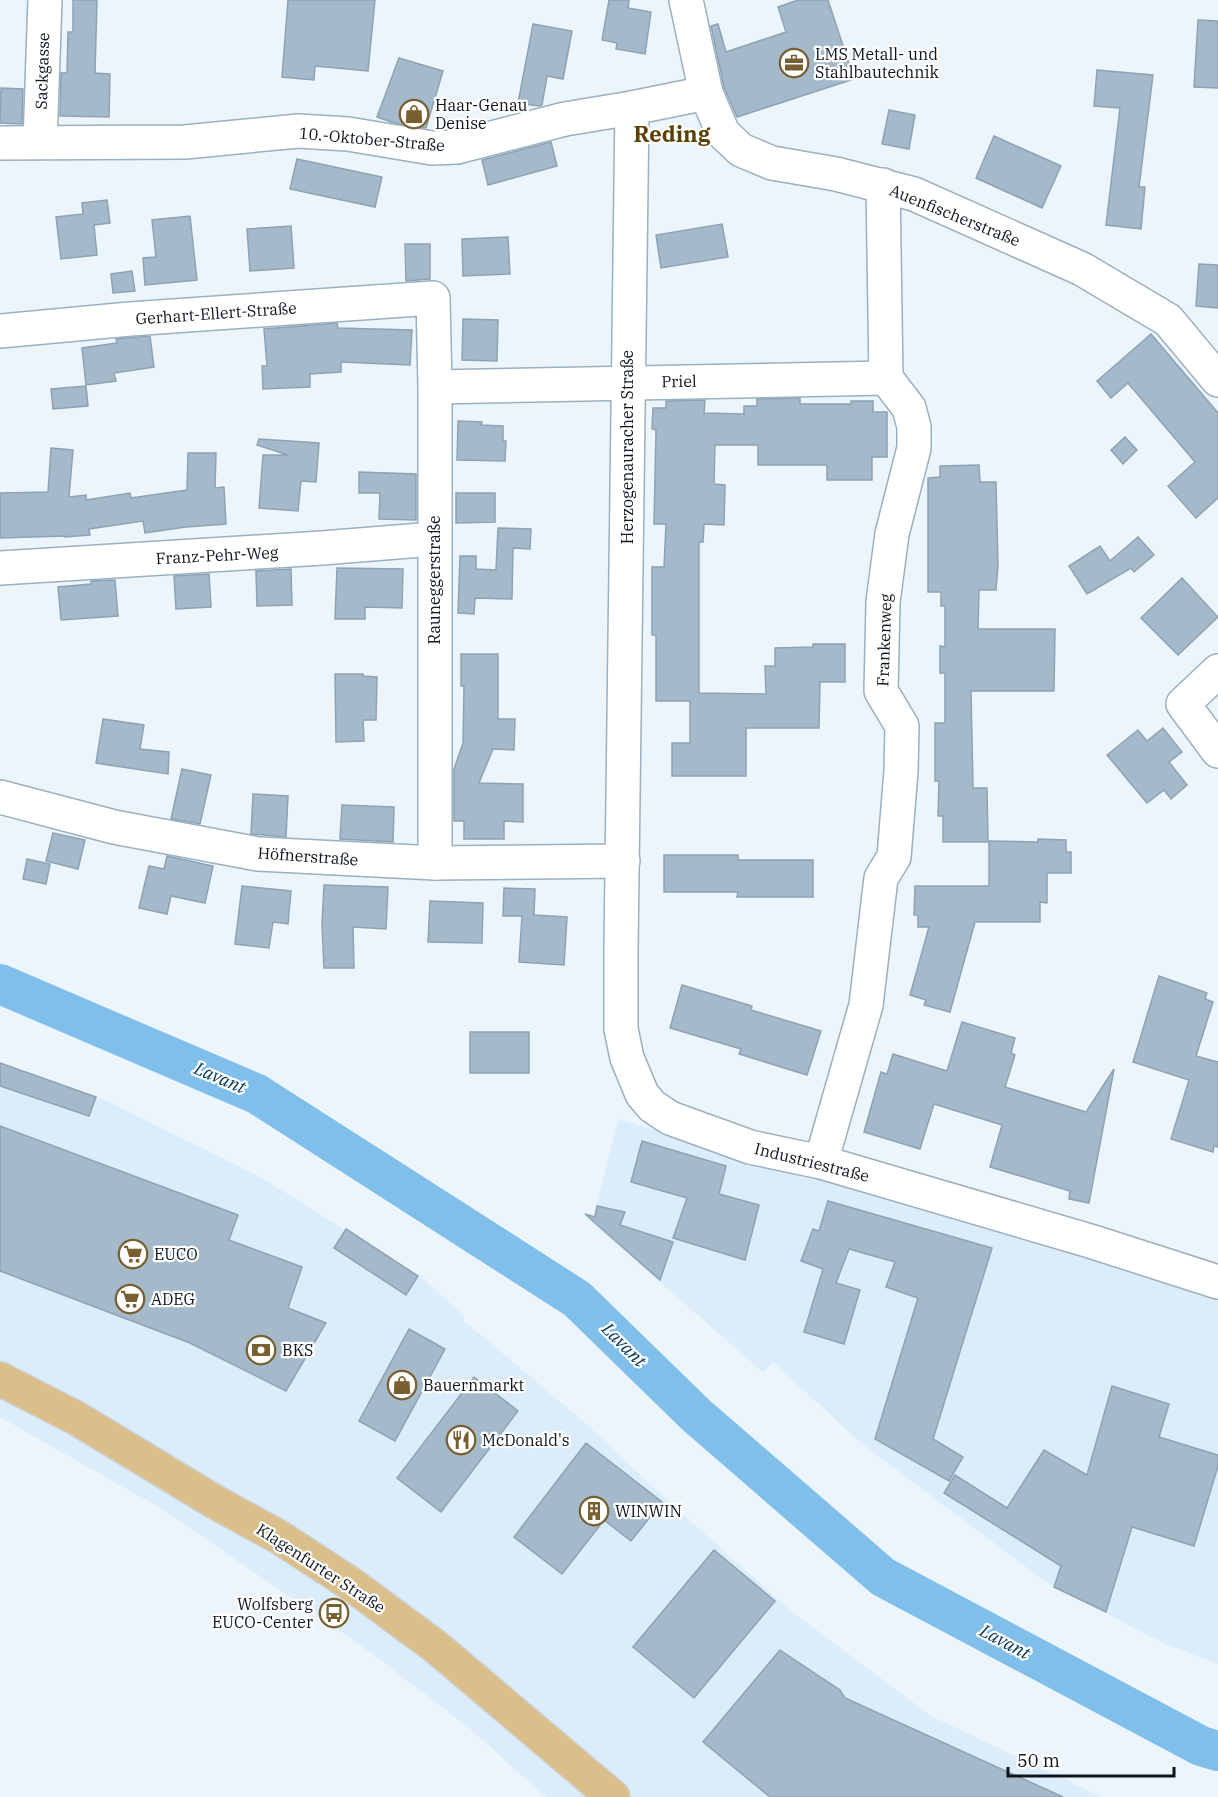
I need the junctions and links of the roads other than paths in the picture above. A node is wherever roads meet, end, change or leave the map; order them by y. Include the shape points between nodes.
1 (45, 0) edge
2 (686, 0) edge
3 (706, 93) junction
4 (632, 108) junction
5 (40, 142) junction
6 (0, 143) edge
7 (883, 185) junction
8 (432, 298) joint
9 (0, 331) edge
10 (886, 378) junction
11 (1218, 380) edge
12 (628, 382) junction
13 (435, 387) junction
14 (434, 538) junction
15 (0, 568) edge
16 (1218, 671) edge
17 (1218, 751) edge
18 (0, 798) edge
19 (622, 861) junction
20 (435, 863) junction
21 (821, 1162) junction
22 (1218, 1282) edge
23 (0, 1379) edge
24 (613, 1797) edge

1 - 5 street, Sackgasse
2 - 3 street, Auenfischerstraße
3 - 4 street
3 - 7 street, Auenfischerstraße via 723,133 750,155
4 - 5 street, 10.-Oktober-Straße via 565,119 457,147 432,148 348,134 298,131 185,142
4 - 12 street, Herzogenauracher Straße
5 - 6 street, 10.-Oktober-Straße
7 - 10 street
7 - 11 street, Auenfischerstraße via 914,194 1082,269 1167,320
8 - 9 street, Gerhart-Ellert-Straße
8 - 13 street, Rauneggerstraße
10 - 12 street, Priel
10 - 21 street, Frankenweg via 909,408 914,427 914,448 892,534 883,602 881,691 902,726 897,825 894,857 881,878 867,1005
12 - 13 street, Priel
12 - 19 street, Herzogenauracher Straße
13 - 14 street, Rauneggerstraße
14 - 15 street, Franz-Pehr-Weg
14 - 20 street, Rauneggerstraße
16 - 17 street via 1183,704
18 - 20 street, Höfnerstraße via 114,827 258,854
19 - 20 street, Höfnerstraße
19 - 21 street, Industriestraße via 621,1029 627,1058 642,1094 652,1106 689,1126 750,1147
21 - 22 street, Industriestraße
23 - 24 main road, Klagenfurter Straße via 76,1418 279,1537 351,1584 436,1647

